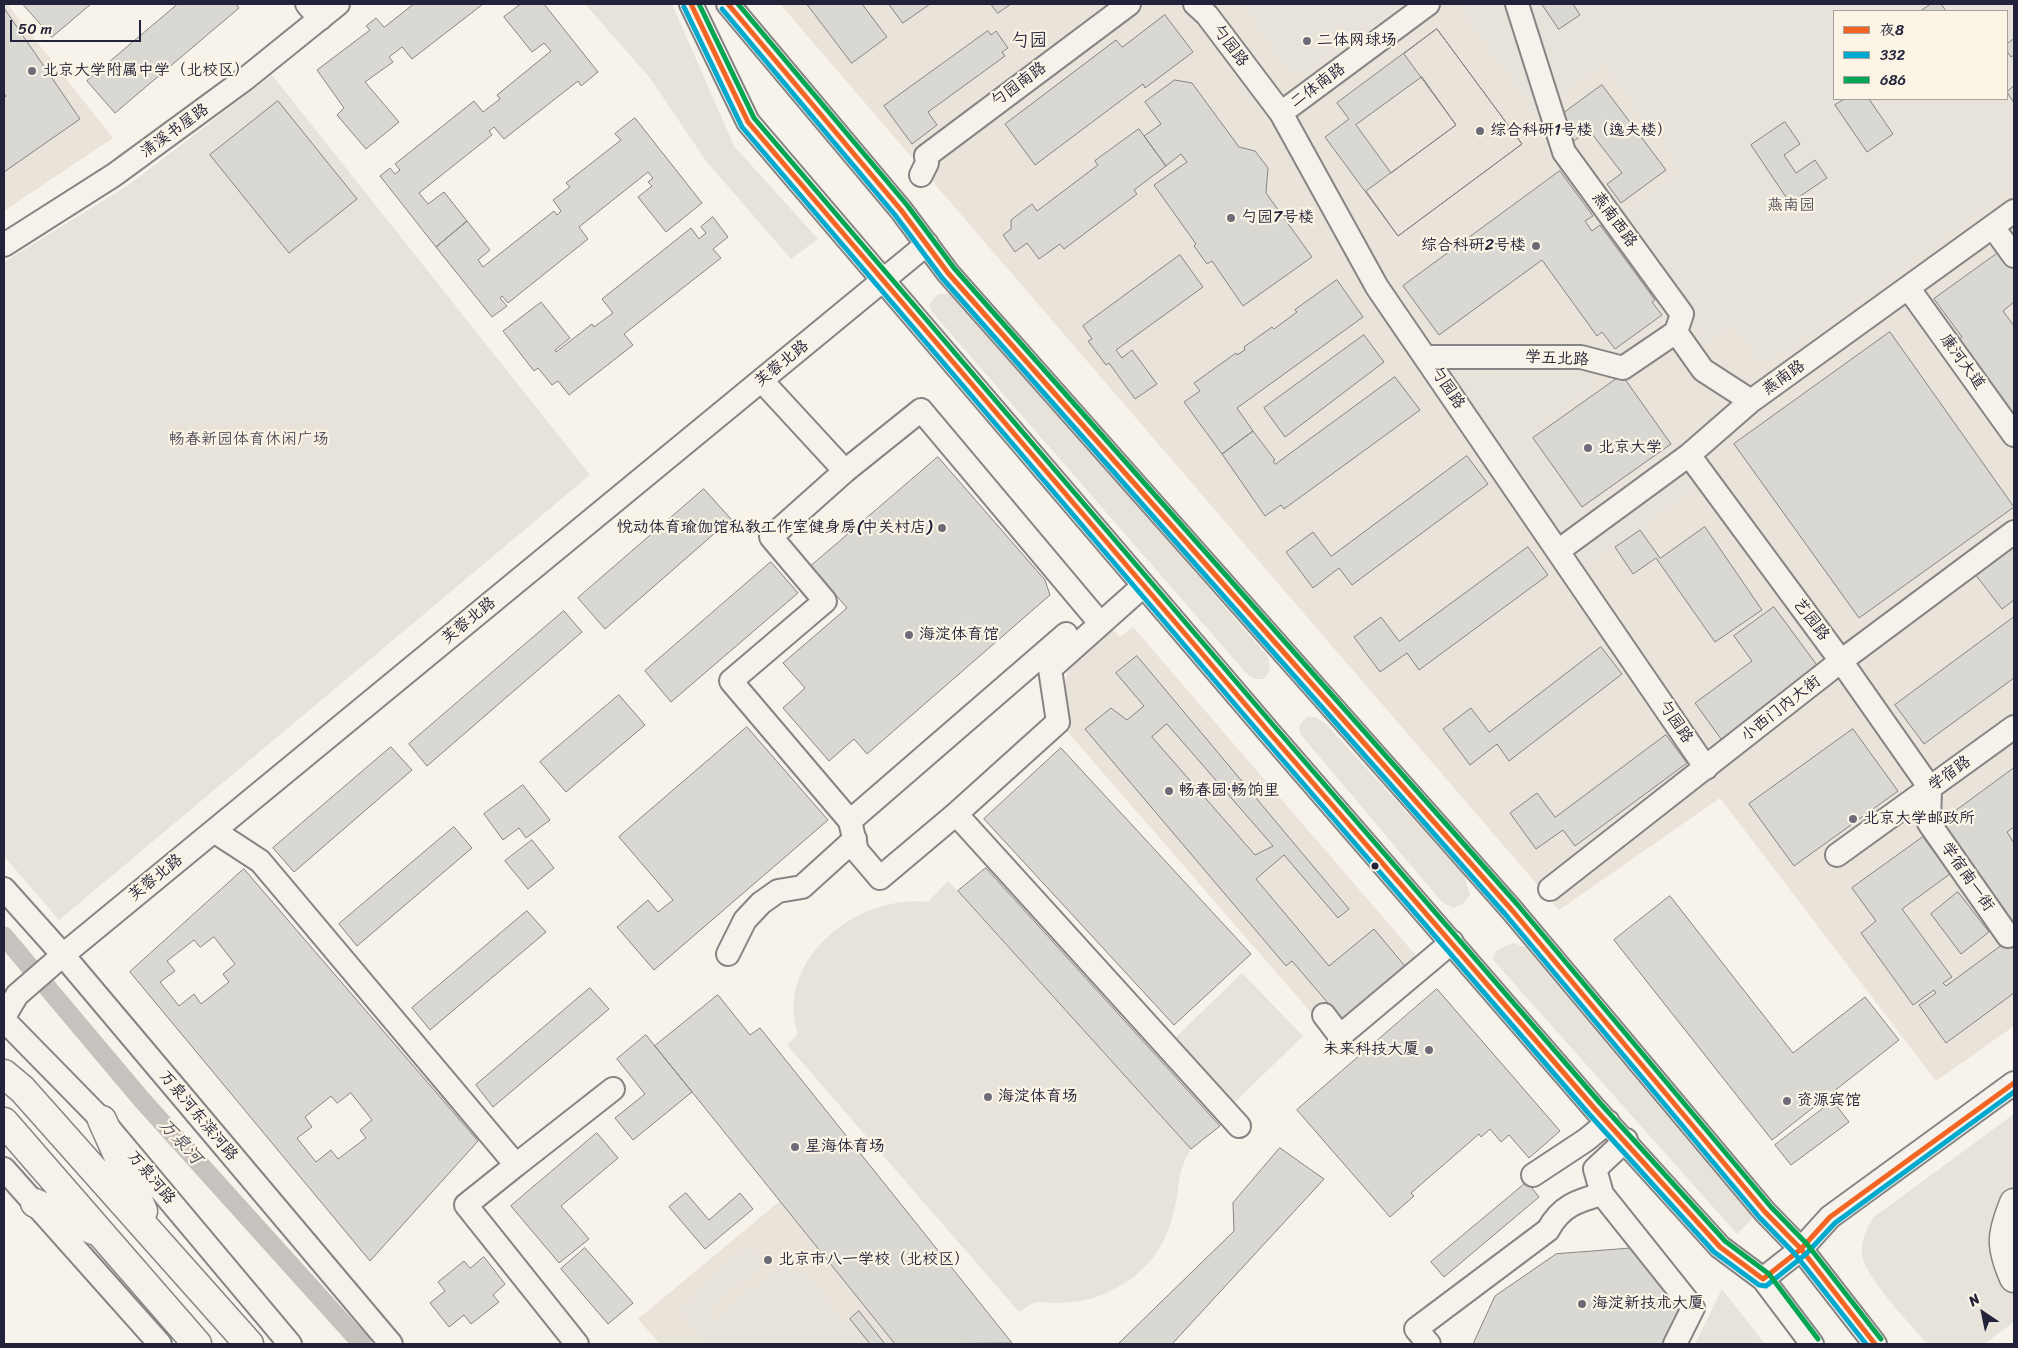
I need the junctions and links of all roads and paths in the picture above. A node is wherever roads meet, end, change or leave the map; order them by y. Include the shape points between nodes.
1 (338, 4) edge
2 (691, 4) edge
3 (728, 4) edge
4 (1130, 4) edge
5 (1428, 4) edge
6 (1517, 4) edge
7 (1208, 7) edge
8 (313, 11) edge
9 (1281, 114) junction
10 (921, 175) dead end
11 (2014, 211) edge
12 (1993, 227) junction
13 (927, 244) junction
14 (4, 245) edge
15 (2014, 256) edge
16 (883, 281) junction
17 (1909, 289) junction
18 (1676, 332) junction
19 (1426, 356) junction
20 (762, 381) junction
21 (1751, 401) junction
22 (2014, 435) edge
23 (1689, 455) junction
24 (845, 471) junction
25 (2014, 532) edge
26 (1558, 552) junction
27 (1143, 586) junction
28 (1095, 617) junction
29 (1841, 661) junction
30 (2014, 727) edge
31 (1706, 768) junction
32 (1930, 788) junction
33 (956, 814) junction
34 (852, 830) junction
35 (214, 831) junction
36 (1837, 855) dead end
37 (4, 889) edge
38 (1550, 889) dead end
39 (2008, 936) dead end
40 (1452, 942) junction
41 (728, 954) dead end
42 (59, 958) junction
43 (1324, 1015) dead end
44 (4, 1018) edge
45 (4, 1074) edge
46 (2014, 1083) edge
47 (613, 1089) dead end
48 (102, 1120) junction
49 (4, 1122) edge
50 (1608, 1122) junction
51 (1239, 1126) dead end
52 (1626, 1140) junction
53 (516, 1165) junction
54 (4, 1169) edge
55 (1533, 1175) dead end
56 (1602, 1194) junction
57 (36, 1203) junction
58 (2014, 1203) edge
59 (103, 1235) junction
60 (154, 1235) junction
61 (1801, 1249) junction
62 (2014, 1278) edge
63 (1763, 1279) junction
64 (160, 1344) edge
65 (197, 1344) edge
66 (249, 1344) edge
67 (290, 1344) edge
68 (391, 1344) edge
69 (577, 1344) edge
70 (1429, 1344) edge
71 (1675, 1344) edge
72 (1812, 1344) edge
73 (1875, 1344) edge

1 - 8 street, 清溪书屋路
2 - 16 street via 748,122
3 - 13 street
4 - 10 street, 勺园南路 via 926,156
5 - 9 street, 二体南路
6 - 18 street, 燕南西路 via 1564,152 1682,314
7 - 9 street, 勺园路
8 - 14 street, 清溪书屋路 via 245,79 114,176
9 - 19 street, 勺园路 via 1352,246
11 - 12 street, 燕南路
12 - 15 street
12 - 17 street, 燕南路
13 - 16 street, 芙蓉北路
13 - 61 street via 948,273 1511,909 1765,1212
16 - 20 street, 芙蓉北路
16 - 27 street
17 - 21 street, 燕南路
17 - 22 street, 康河大道
18 - 19 street, 学五北路 via 1623,368 1581,357
18 - 21 street via 1703,370
19 - 26 street, 勺园路
20 - 24 street
20 - 35 street, 芙蓉北路
21 - 23 street, 燕南路
23 - 26 street, 燕南路
23 - 29 street, 艺园路
24 - 28 street via 921,410
24 - 34 street via 771,537 825,601 730,681
25 - 29 street, 小西门内大街
26 - 31 street, 勺园路
27 - 28 street
27 - 40 street
28 - 33 street via 1050,669 1058,722
28 - 34 street
29 - 31 street, 小西门内大街
29 - 32 street, 艺园路
30 - 32 street, 学宿路
31 - 38 street, 小西门内大街
32 - 36 street, 学宿路
32 - 39 street, 学宿南一街 via 1929,823
33 - 34 street via 880,878 858,851
33 - 51 street
34 - 41 street via 802,887 778,891 761,903 745,920
35 - 42 street, 芙蓉北路
35 - 53 street via 260,861
37 - 42 street, 万泉河东滨河路
40 - 43 street via 1340,1036
40 - 50 street
42 - 44 street, 芙蓉北路 via 17,995
42 - 68 street, 万泉河东滨河路
44 - 48 street, 万泉河路
45 - 60 highway via 22,1089
46 - 61 street via 1830,1217
47 - 53 street
48 - 60 highway
48 - 67 street, 万泉河路
49 - 59 highway
50 - 52 street
50 - 55 street
52 - 56 street via 1595,1169
52 - 63 street via 1720,1246
53 - 69 street via 466,1205
54 - 57 street
56 - 70 street via 1577,1201 1556,1216 1548,1230 1416,1329
56 - 71 street via 1693,1308
57 - 59 highway
57 - 64 street
58 - 62 highway via 2002,1239
59 - 65 highway
60 - 66 highway
61 - 63 street
61 - 73 street
63 - 72 street

